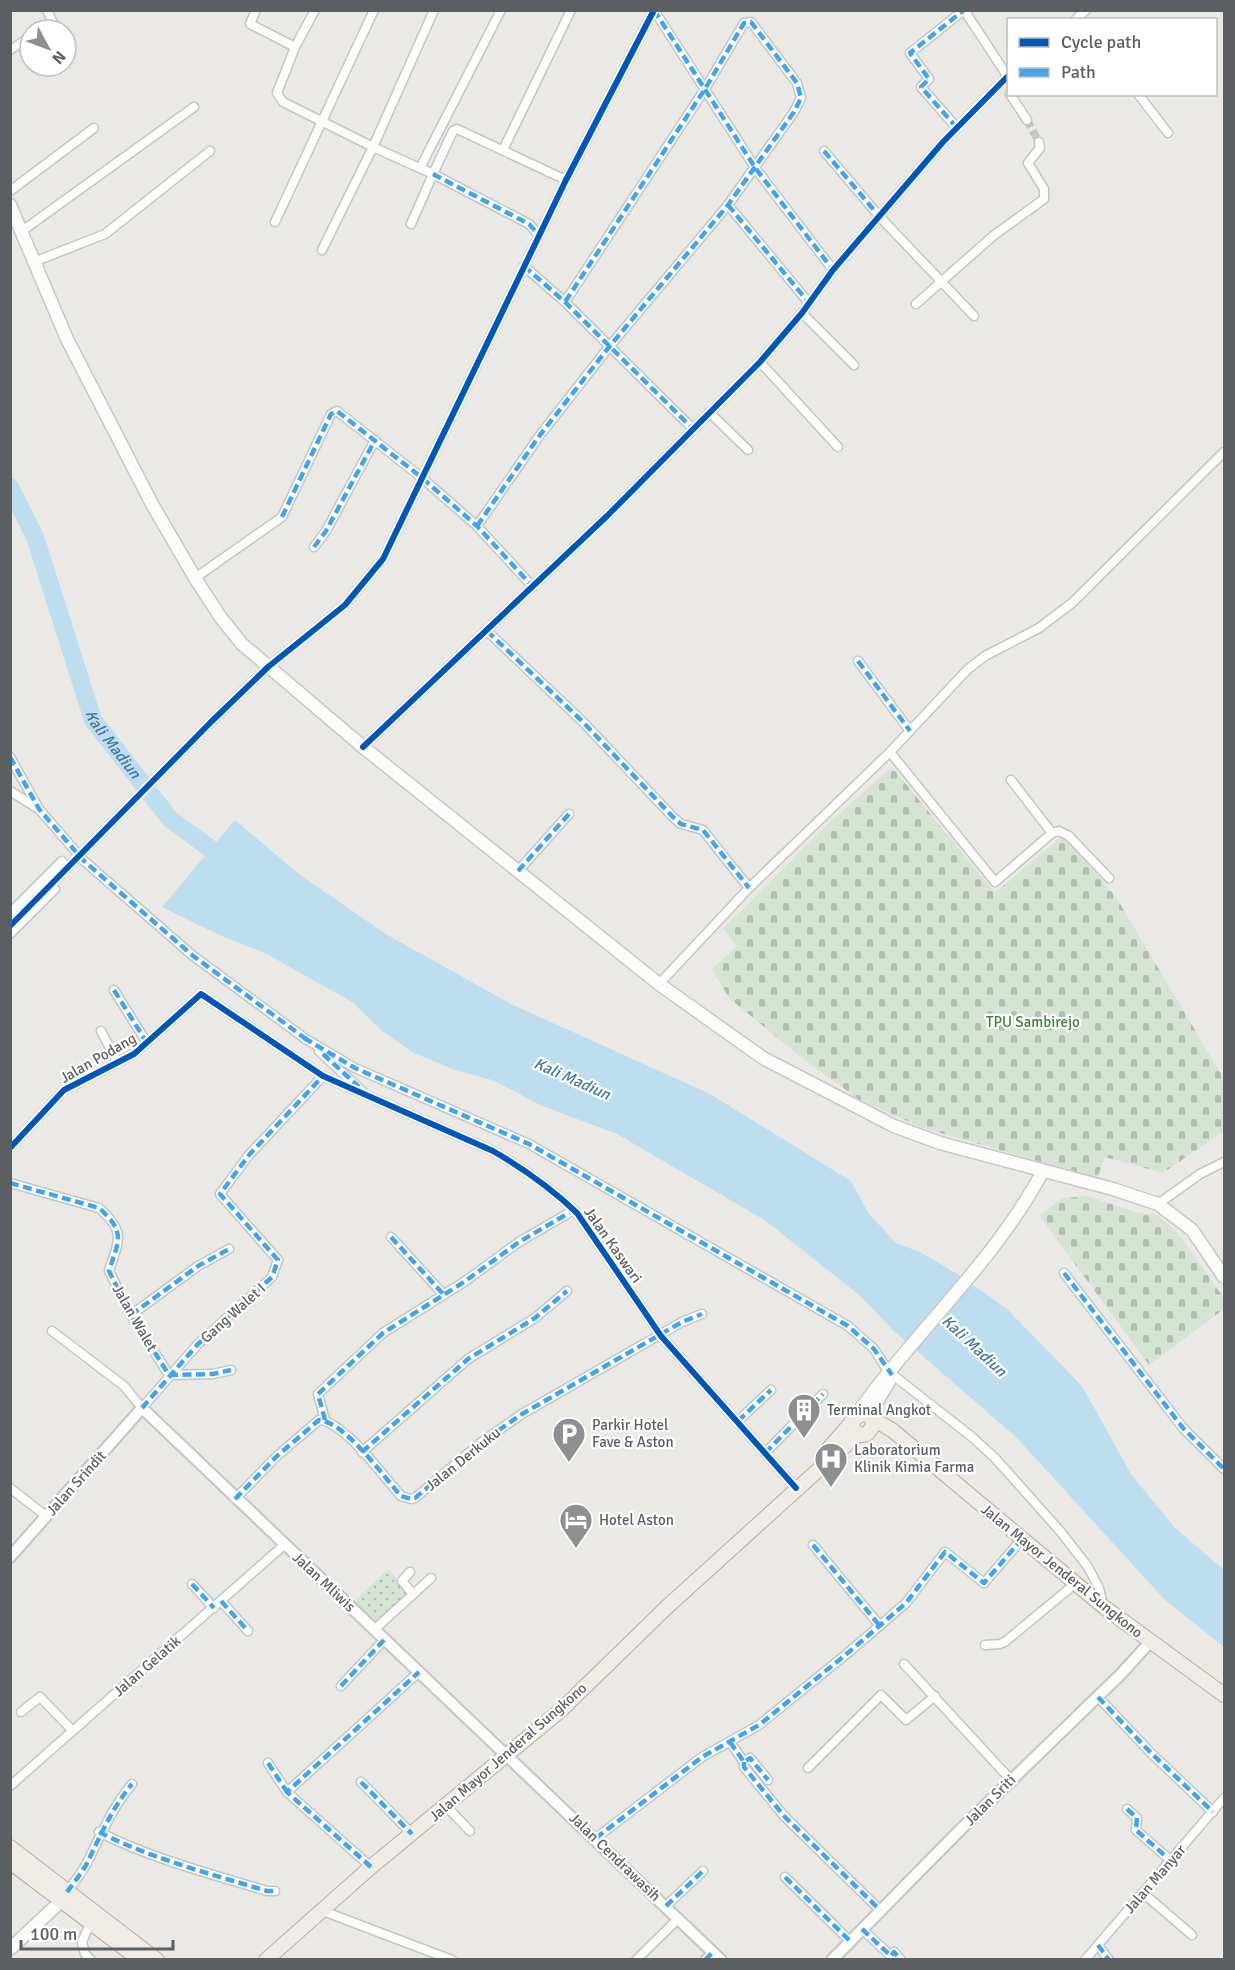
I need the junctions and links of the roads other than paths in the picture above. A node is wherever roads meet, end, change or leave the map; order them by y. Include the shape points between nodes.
1 (256, 10) edge
2 (315, 10) edge
3 (374, 10) edge
4 (434, 10) edge
5 (501, 10) edge
6 (571, 10) edge
7 (654, 10) edge
8 (964, 10) edge
9 (295, 47) junction
10 (1006, 79) edge
11 (705, 89) junction
12 (1011, 96) edge
13 (1140, 96) edge
14 (194, 107) dead end
15 (1027, 120) tunnel mouth
16 (324, 121) junction
17 (94, 128) dead end
18 (957, 128) junction
19 (1168, 133) dead end
20 (1039, 142) dead end
21 (373, 147) junction
22 (503, 150) junction
23 (210, 151) dead end
24 (824, 152) dead end
25 (420, 168) junction
26 (756, 169) junction
27 (433, 174) junction
28 (566, 180) junction
29 (10, 191) edge
30 (10, 205) edge
31 (728, 205) junction
32 (879, 216) junction
33 (275, 222) dead end
34 (411, 224) dead end
35 (22, 231) junction
36 (539, 235) junction
37 (322, 250) dead end
38 (36, 261) junction
39 (524, 266) junction
40 (832, 270) junction
41 (942, 280) junction
42 (565, 302) junction
43 (808, 303) junction
44 (916, 304) dead end
45 (802, 313) junction
46 (974, 316) dead end
47 (609, 347) junction
48 (760, 362) junction
49 (854, 365) dead end
50 (709, 412) junction
51 (692, 428) junction
52 (375, 440) junction
53 (838, 447) dead end
54 (748, 450) dead end
55 (1224, 452) edge
56 (421, 477) junction
57 (477, 526) junction
58 (315, 547) dead end
59 (195, 578) junction
60 (533, 587) junction
61 (487, 631) junction
62 (858, 661) dead end
63 (268, 668) junction
64 (909, 731) junction
65 (363, 747) junction
66 (890, 752) junction
67 (10, 757) edge
68 (1011, 780) dead end
69 (10, 791) edge
70 (39, 809) junction
71 (569, 814) dead end
72 (1052, 833) junction
73 (82, 856) junction
74 (62, 861) dead end
75 (72, 872) dead end
76 (518, 872) junction
77 (1109, 878) dead end
78 (749, 888) junction
79 (10, 913) edge
80 (10, 926) edge
81 (10, 934) edge
82 (660, 984) junction
83 (114, 990) dead end
84 (201, 994) joint
85 (101, 1031) dead end
86 (304, 1038) junction
87 (147, 1044) junction
88 (117, 1061) junction
89 (323, 1076) junction
90 (366, 1096) junction
91 (10, 1148) edge
92 (1224, 1161) edge
93 (1043, 1171) junction
94 (10, 1183) edge
95 (1158, 1204) junction
96 (574, 1210) junction
97 (391, 1237) dead end
98 (229, 1249) dead end
99 (1064, 1273) dead end
100 (1224, 1277) edge
101 (567, 1291) dead end
102 (444, 1295) junction
103 (702, 1314) dead end
104 (131, 1315) junction
105 (52, 1331) dead end
106 (661, 1336) junction
107 (892, 1369) junction
108 (231, 1370) dead end
109 (169, 1375) junction
110 (771, 1390) dead end
111 (823, 1394) dead end
112 (142, 1408) junction
113 (324, 1420) junction
114 (738, 1421) junction
115 (862, 1423) junction
116 (362, 1452) junction
117 (765, 1453) junction
118 (1224, 1469) edge
119 (10, 1488) edge
120 (796, 1488) junction
121 (235, 1499) junction
122 (46, 1516) junction
123 (1022, 1539) junction
124 (284, 1545) junction
125 (813, 1545) dead end
126 (10, 1557) edge
127 (410, 1572) dead end
128 (431, 1578) dead end
129 (1076, 1583) junction
130 (192, 1584) dead end
131 (413, 1593) junction
132 (217, 1604) junction
133 (1104, 1607) junction
134 (880, 1626) junction
135 (375, 1629) junction
136 (248, 1631) dead end
137 (385, 1639) junction
138 (1150, 1642) junction
139 (986, 1645) dead end
140 (904, 1664) dead end
141 (419, 1672) junction
142 (341, 1686) dead end
143 (1224, 1695) edge
144 (935, 1696) junction
145 (1098, 1697) junction
146 (21, 1712) dead end
147 (72, 1730) junction
148 (730, 1742) junction
149 (507, 1756) junction
150 (744, 1762) junction
151 (268, 1763) dead end
152 (808, 1768) dead end
153 (768, 1780) dead end
154 (1011, 1780) junction
155 (361, 1782) dead end
156 (132, 1784) dead end
157 (10, 1786) edge
158 (287, 1792) junction
159 (1224, 1798) edge
160 (446, 1806) junction
161 (1127, 1809) dead end
162 (1213, 1812) junction
163 (470, 1831) dead end
164 (99, 1832) junction
165 (412, 1834) junction
166 (596, 1838) junction
167 (10, 1847) edge
168 (1171, 1861) junction
169 (10, 1862) edge
170 (371, 1867) junction
171 (703, 1871) dead end
172 (785, 1877) dead end
173 (275, 1891) dead end
174 (1143, 1893) junction
175 (64, 1897) junction
176 (666, 1906) junction
177 (880, 1910) junction
178 (323, 1911) junction
179 (93, 1918) junction
180 (678, 1919) junction
181 (862, 1929) junction
182 (1192, 1935) dead end
183 (850, 1941) junction
184 (1098, 1945) junction
185 (10, 1949) edge
186 (713, 1957) edge
187 (91, 1959) edge
188 (140, 1959) edge
189 (157, 1959) edge
190 (266, 1959) edge
191 (452, 1959) edge
192 (636, 1959) edge
193 (832, 1959) edge
194 (901, 1959) edge
195 (1085, 1959) edge
196 (1109, 1959) edge

1 - 9 street via 250,24
2 - 9 street
3 - 16 street
4 - 21 street
5 - 25 street
6 - 22 street
7 - 11 street
7 - 28 street
8 - 10 street
8 - 18 street via 910,53 929,79 921,87
9 - 16 street via 278,96
10 - 18 street
11 - 26 street
11 - 26 street via 744,23 751,22 797,83 801,98
11 - 42 street
12 - 15 street
13 - 19 street
14 - 35 street
16 - 21 street
16 - 33 street
17 - 29 street
18 - 32 street
20 - 41 street via 1040,148 1028,163 1044,189 1044,199
21 - 25 street
21 - 37 street
22 - 27 street via 453,130
22 - 28 street
23 - 38 street via 105,234
24 - 32 street
25 - 27 street
26 - 31 street
26 - 40 street
27 - 34 street
27 - 36 street via 530,224
28 - 36 street
30 - 35 main road
31 - 43 street
31 - 47 street
32 - 40 street
32 - 41 street
35 - 38 main road
36 - 39 street
38 - 59 main road via 67,339
39 - 42 street
39 - 56 street
40 - 43 street
41 - 44 street
41 - 46 street
42 - 47 street
43 - 45 street
45 - 48 street
45 - 49 street
47 - 51 street
47 - 57 street via 540,435
48 - 50 street
48 - 53 street
50 - 51 street
50 - 54 street
51 - 60 street
52 - 56 street
52 - 58 street
52 - 59 street via 338,411 333,412 282,517
55 - 64 street via 1072,603 1039,628 976,662
56 - 57 street
56 - 63 street via 383,559 359,590
57 - 60 street
59 - 63 main road via 242,644
60 - 61 street
61 - 65 street
61 - 78 street via 581,720 673,817 681,824 703,830
62 - 64 street
63 - 65 main road
63 - 73 street
64 - 66 street
65 - 76 main road
66 - 72 street via 995,882
66 - 78 street
67 - 70 street
68 - 72 street
69 - 70 street
70 - 73 street
71 - 76 street
72 - 77 street via 1059,831 1069,836
73 - 80 street
73 - 86 street via 192,955
74 - 79 street
75 - 81 street
76 - 82 main road
78 - 82 street
82 - 93 main road via 763,1058 894,1126
83 - 87 street
84 - 87 street, Jalan Podang
84 - 89 street, Jalan Kaswari
85 - 88 street
86 - 90 street
86 - 107 street via 355,1068 481,1122 582,1173 848,1326
87 - 88 street, Jalan Podang
88 - 91 street, Jalan Podang via 64,1090
89 - 90 street, Jalan Kaswari
89 - 109 street, Gang Walet I via 249,1155 220,1194 278,1260 278,1267
90 - 96 street, Jalan Kaswari via 493,1151 540,1180
92 - 95 street
93 - 95 main road
93 - 107 main road via 1022,1210
94 - 104 street, Jalan Walet via 99,1208 110,1218 119,1238 110,1274
95 - 100 main road via 1192,1230
96 - 102 street via 519,1242
96 - 106 street, Jalan Kaswari
97 - 102 street
98 - 104 street via 198,1266
99 - 118 street via 1183,1428
101 - 116 street via 522,1327 481,1349
102 - 113 street via 384,1333 336,1375 317,1397
103 - 106 street, Jalan Derkuku
104 - 109 street, Jalan Walet
105 - 112 street via 124,1386
106 - 114 street, Jalan Kaswari
106 - 116 street, Jalan Derkuku via 522,1414 415,1498 401,1496
107 - 115 main road
107 - 133 street via 995,1458 1089,1567
108 - 109 street
109 - 112 street
110 - 114 street
111 - 117 street
112 - 121 street, Jalan Mliwis
112 - 122 street, Jalan Srindit
113 - 116 street, Jalan Derkuku
113 - 121 street via 314,1424
114 - 117 street, Jalan Kaswari
115 - 120 highway, Jalan Mayor Jenderal Sungkono
115 - 123 highway, Jalan Mayor Jenderal Sungkono via 904,1440
117 - 120 street, Jalan Kaswari
119 - 122 street
120 - 149 highway, Jalan Mayor Jenderal Sungkono
121 - 124 street, Jalan Mliwis
122 - 126 street, Jalan Srindit
123 - 129 highway, Jalan Mayor Jenderal Sungkono
123 - 134 street via 984,1583 945,1552 906,1604
124 - 132 street, Jalan Gelatik
124 - 135 street, Jalan Mliwis
125 - 134 street
127 - 131 street via 402,1581
128 - 131 street
129 - 133 highway, Jalan Mayor Jenderal Sungkono
129 - 139 street via 1006,1641
130 - 132 street
131 - 135 street
132 - 136 street
132 - 147 street, Jalan Gelatik
133 - 138 highway, Jalan Mayor Jenderal Sungkono
134 - 148 street via 777,1711
135 - 137 street, Jalan Mliwis
137 - 141 street, Jalan Mliwis
137 - 142 street
138 - 143 highway, Jalan Mayor Jenderal Sungkono
138 - 145 street, Jalan Sriti
140 - 144 street
141 - 149 street, Jalan Mliwis
141 - 158 street
144 - 152 street via 906,1720 881,1695
144 - 154 street
145 - 154 street, Jalan Sriti
145 - 162 street
146 - 147 street via 40,1697
147 - 157 street, Jalan Gelatik
148 - 150 street
148 - 166 street via 673,1778
149 - 160 highway, Jalan Mayor Jenderal Sungkono
149 - 166 street, Jalan Cendrawasih
150 - 153 street via 750,1758
150 - 177 street via 784,1816
151 - 158 street
154 - 177 street, Jalan Sriti
155 - 165 street
156 - 164 street
158 - 170 street
159 - 162 street, Jalan Manyar
160 - 163 street
160 - 165 highway, Jalan Mayor Jenderal Sungkono
161 - 168 street via 1137,1818 1136,1830
162 - 168 street, Jalan Manyar
164 - 173 street via 182,1864
164 - 175 street via 90,1858
165 - 170 highway, Jalan Mayor Jenderal Sungkono
166 - 176 street, Jalan Cendrawasih
167 - 175 highway
168 - 174 street, Jalan Manyar
169 - 175 highway
170 - 178 highway, Jalan Mayor Jenderal Sungkono
171 - 176 street
172 - 183 street
174 - 182 street
174 - 184 street, Jalan Manyar
175 - 179 highway
175 - 185 main road
176 - 180 street, Jalan Cendrawasih
177 - 181 street, Jalan Sriti
178 - 190 highway, Jalan Mayor Jenderal Sungkono
178 - 191 street
179 - 187 street via 82,1942
179 - 188 highway
179 - 189 highway
180 - 186 street, Jalan Cendrawasih
180 - 192 street
181 - 183 street, Jalan Sriti
181 - 194 street via 891,1956 894,1952
183 - 193 street, Jalan Sriti
184 - 195 street, Jalan Manyar
184 - 196 street

